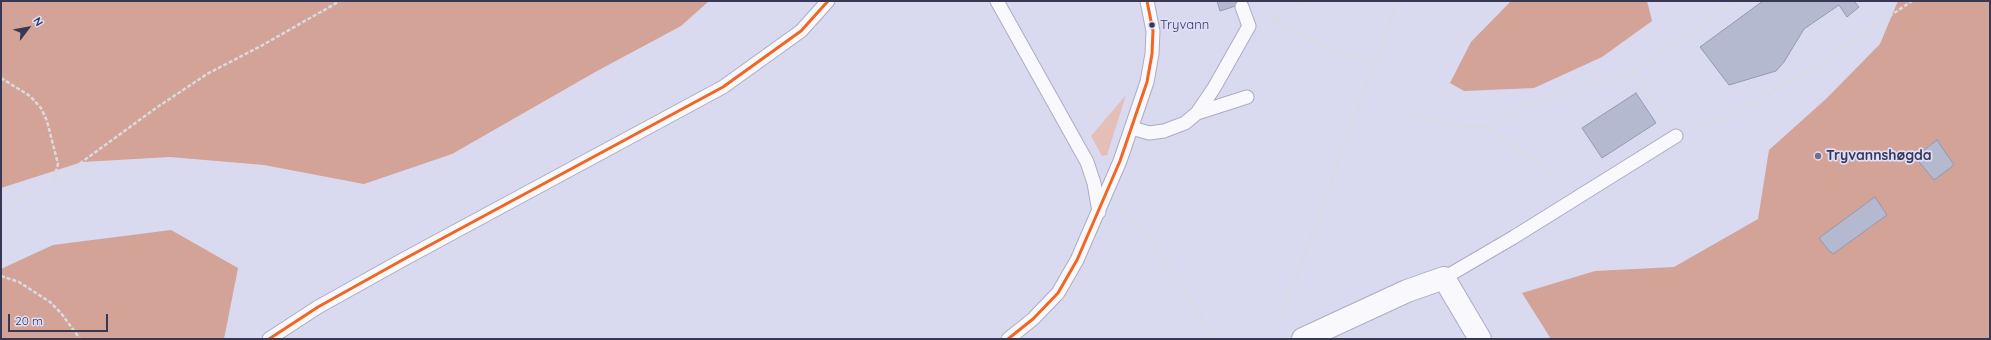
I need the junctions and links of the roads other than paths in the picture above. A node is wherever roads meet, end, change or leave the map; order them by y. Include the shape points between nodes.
1 (828, 1) edge
2 (998, 1) edge
3 (1147, 1) edge
4 (1242, 7) dead end
5 (1247, 97) dead end
6 (1197, 113) junction
7 (1132, 128) junction
8 (1676, 136) road end
9 (1099, 212) junction
10 (1444, 278) junction
11 (269, 339) edge
12 (1008, 339) edge
13 (1303, 339) edge
14 (1480, 339) edge

1 - 11 lane via 801,31 723,87 406,258 318,307
2 - 9 lane via 1087,162
3 - 7 lane via 1153,31 1152,54 1147,82
4 - 6 lane via 1249,26
5 - 6 lane
6 - 7 lane via 1185,122 1164,131 1149,133
7 - 9 lane
8 - 10 lane
9 - 12 lane via 1077,260 1058,293
10 - 13 street via 1407,291
10 - 14 street

